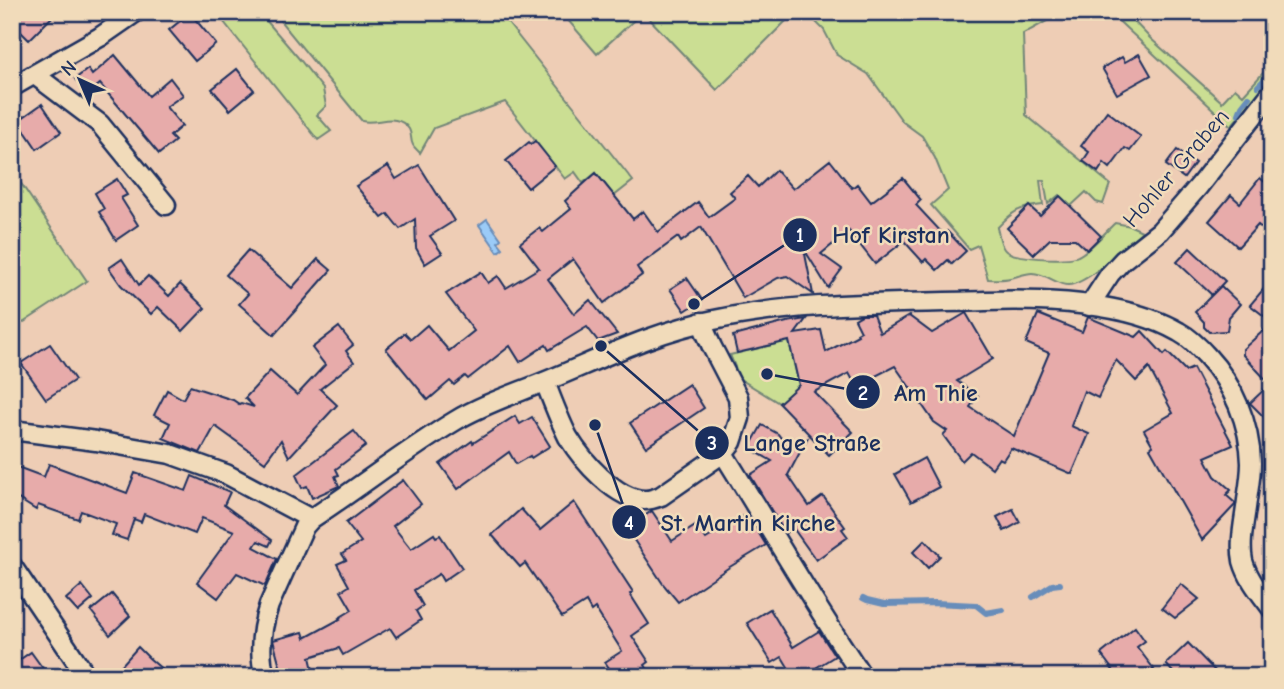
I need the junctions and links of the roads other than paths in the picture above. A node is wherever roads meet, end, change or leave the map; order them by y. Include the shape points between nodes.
1 (136, 12) edge
2 (21, 78) edge
3 (1272, 92) edge
4 (166, 205) dead end
5 (1089, 306) junction
6 (701, 322) junction
7 (545, 382) junction
8 (12, 430) edge
9 (723, 453) junction
10 (312, 519) junction
11 (12, 566) edge
12 (1272, 609) edge
13 (87, 677) edge
14 (265, 677) edge
15 (863, 677) edge

1 - 2 street via 100,37
2 - 4 street via 100,124
3 - 5 street, Hohler Graben via 1199,186 1160,231 1110,274
5 - 6 street via 1016,300 839,306
5 - 12 street via 1149,318 1182,333 1207,356 1226,383 1240,409 1250,446 1243,559
6 - 7 street
6 - 9 street via 740,407 737,429
7 - 9 street via 576,448 627,496 644,500 661,496
7 - 10 street via 456,420
8 - 10 street via 170,454 236,478
9 - 15 street
10 - 14 street via 304,527 264,618 260,651
11 - 13 street

